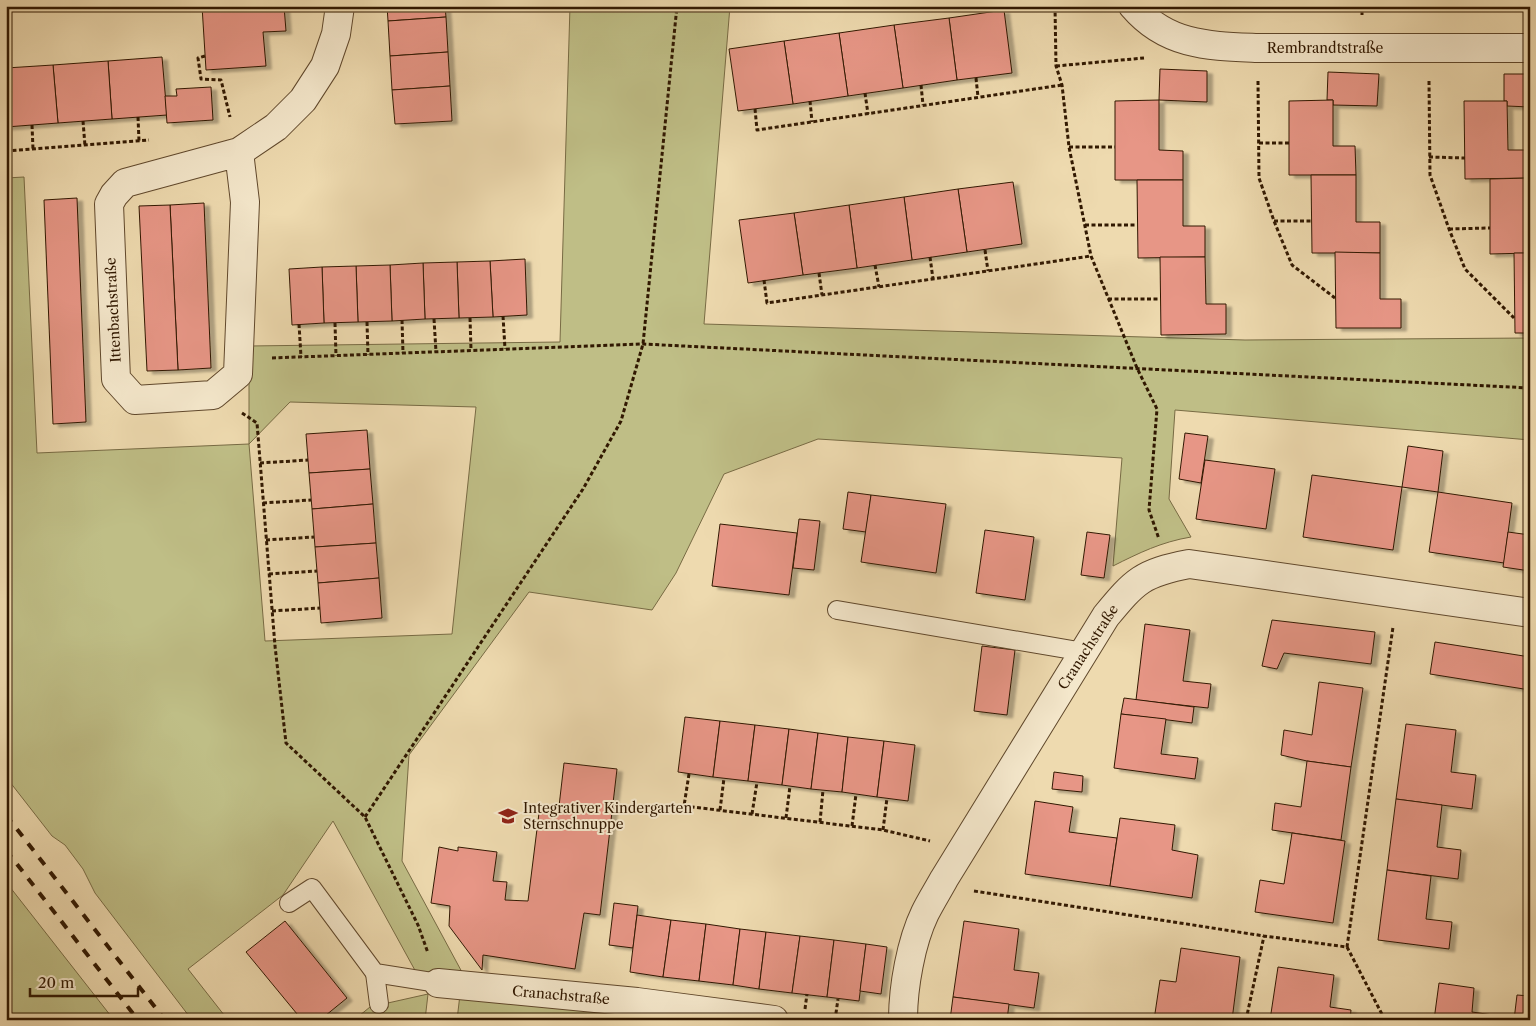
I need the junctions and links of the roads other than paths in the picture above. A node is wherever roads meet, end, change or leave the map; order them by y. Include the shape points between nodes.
1 (340, 6) edge
2 (1133, 6) edge
3 (1530, 48) edge
4 (239, 152) junction
5 (837, 610) dead end
6 (1530, 613) edge
7 (1084, 652) junction
8 (289, 903) dead end
9 (375, 973) junction
10 (438, 983) joint
11 (379, 1004) dead end
12 (774, 1020) edge
13 (903, 1020) edge

1 - 4 street, Ittenbachstraße via 336,34 325,66 303,100 276,126
2 - 3 street, Rembrandtstraße via 1152,26 1177,39 1217,46
4 - 4 street, Ittenbachstraße via 125,183 109,204 116,378 135,400 213,395 238,374 245,202
5 - 7 lane
6 - 7 street, Cranachstraße via 1189,564 1152,573 1137,581 1106,616
7 - 13 street, Cranachstraße via 924,915 908,973
8 - 9 lane via 312,888
9 - 10 lane
9 - 11 lane
10 - 12 street, Cranachstraße via 637,1002

